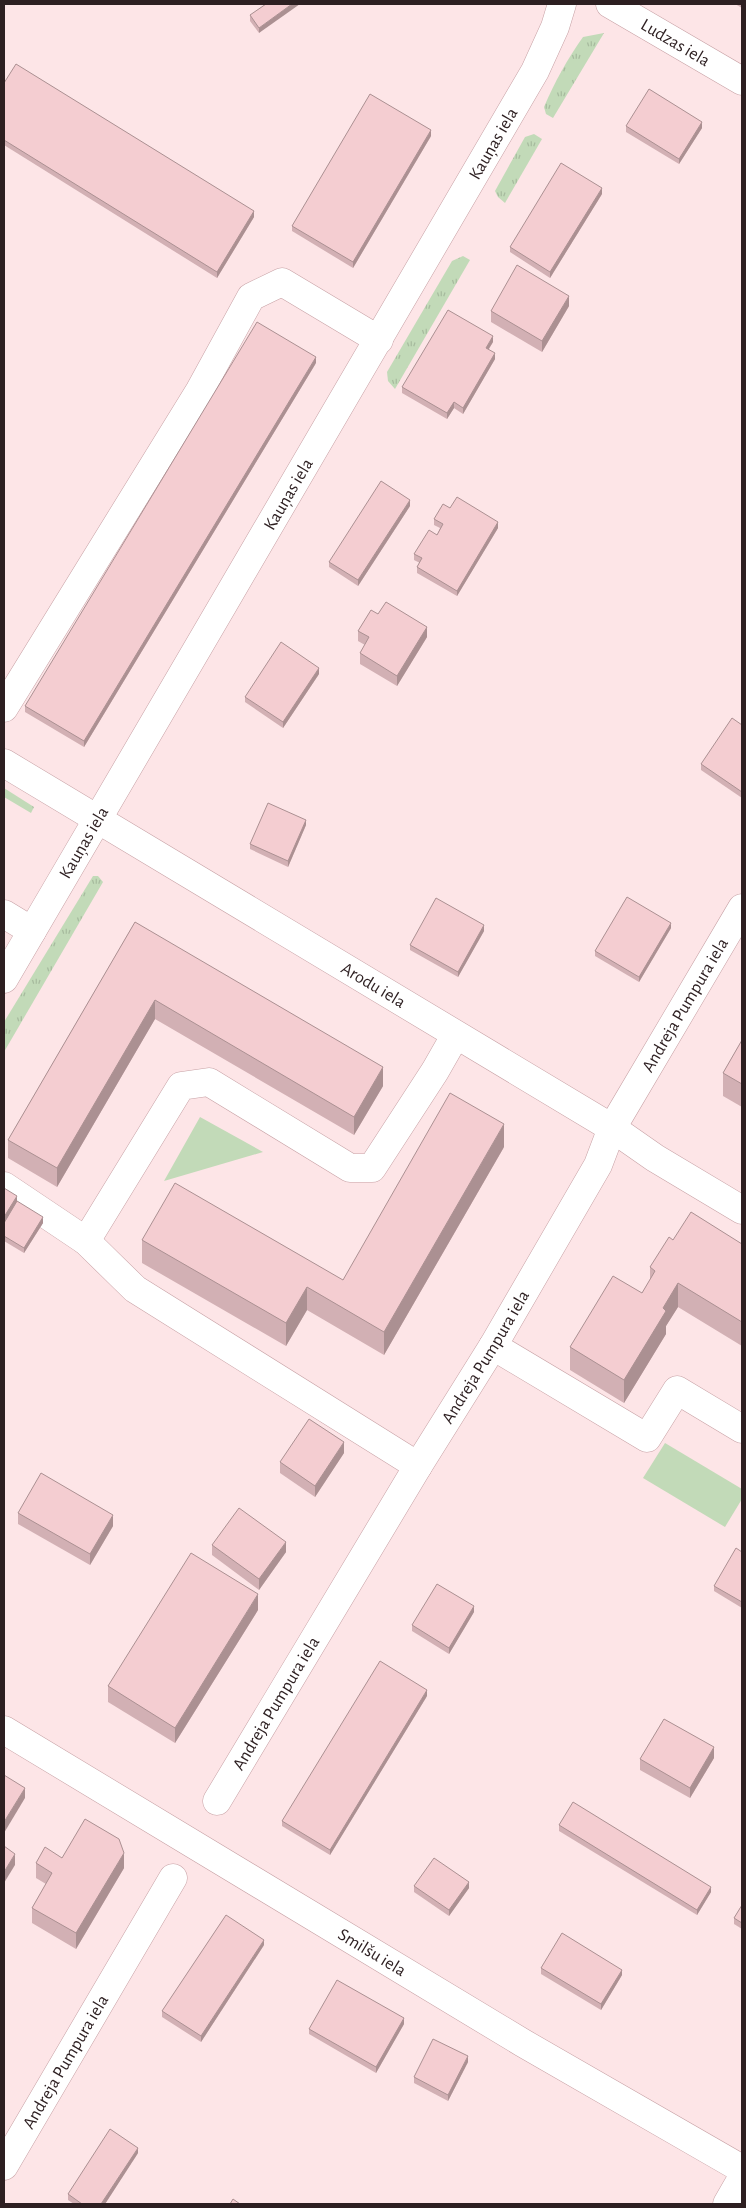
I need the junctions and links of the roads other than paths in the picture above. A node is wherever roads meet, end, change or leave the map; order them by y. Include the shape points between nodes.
1 (562, 4) edge
2 (610, 4) edge
3 (742, 81) edge
4 (379, 340) junction
5 (4, 708) edge
6 (4, 763) edge
7 (96, 819) junction
8 (742, 908) edge
9 (4, 914) edge
10 (32, 931) junction
11 (4, 979) edge
12 (456, 1036) junction
13 (612, 1128) junction
14 (4, 1186) edge
15 (742, 1210) edge
16 (86, 1241) junction
17 (493, 1346) junction
18 (742, 1429) edge
19 (418, 1466) junction
20 (4, 1730) edge
21 (217, 1801) dead end
22 (173, 1878) dead end
23 (4, 2166) edge
24 (742, 2169) edge
25 (742, 2178) edge
26 (727, 2204) edge

1 - 4 street, Kauņas iela via 535,70
2 - 3 street, Ludzas iela
4 - 5 street via 282,282 251,297 200,390
4 - 7 street, Kauņas iela
6 - 7 street, Arodu iela
7 - 10 street, Kauņas iela
7 - 12 street, Arodu iela
8 - 13 street, Andreja Pumpura iela
9 - 10 street
10 - 11 street, Kauņas iela
12 - 13 street, Arodu iela
12 - 16 street via 372,1168 350,1168 209,1082 181,1086
13 - 15 street, Arodu iela
13 - 17 street, Andreja Pumpura iela via 598,1165
14 - 16 street
16 - 19 street via 135,1289
17 - 18 street via 648,1438 676,1390
17 - 19 street, Andreja Pumpura iela
19 - 21 street, Andreja Pumpura iela
20 - 24 street, Smilšu iela via 523,2043
22 - 23 street, Andreja Pumpura iela
25 - 26 street

